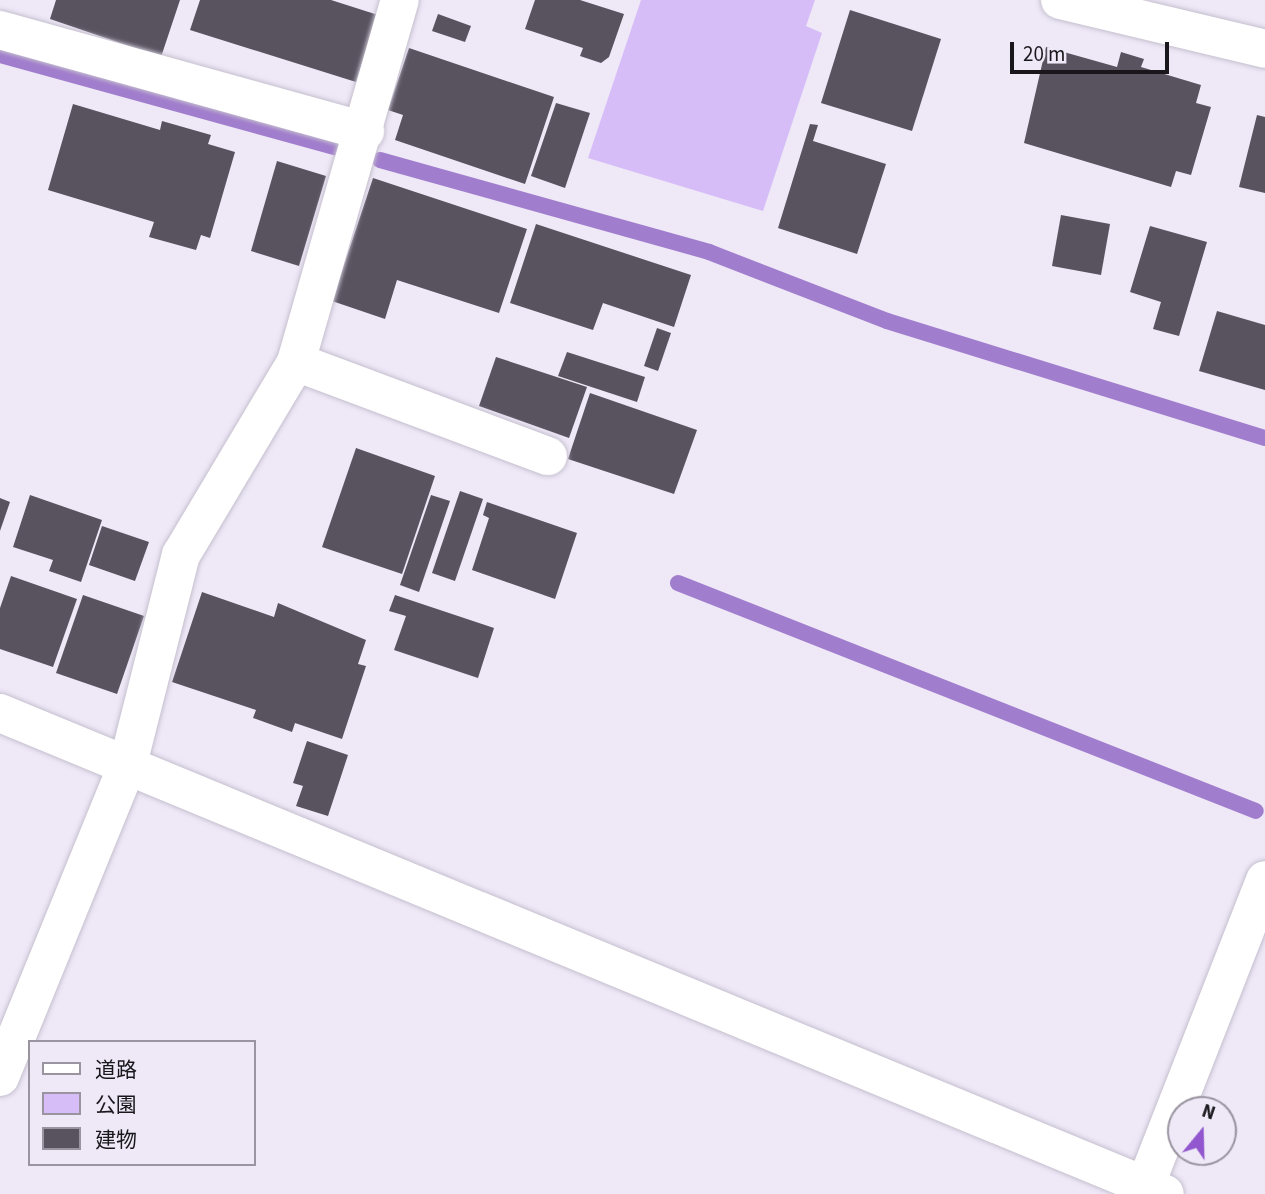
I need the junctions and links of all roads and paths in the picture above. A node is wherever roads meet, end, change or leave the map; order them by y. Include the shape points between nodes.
1 (400, 0) edge
2 (1060, 0) edge
3 (0, 30) edge
4 (1265, 49) edge
5 (365, 131) junction
6 (296, 362) junction
7 (548, 456) dead end
8 (0, 713) edge
9 (128, 764) junction
10 (1265, 880) edge
11 (0, 1077) edge
12 (1151, 1192) edge

1 - 5 street
2 - 4 street
3 - 5 street
5 - 6 street
6 - 7 street
6 - 9 street via 181,555
8 - 9 street
9 - 11 street
9 - 12 street
10 - 12 street

